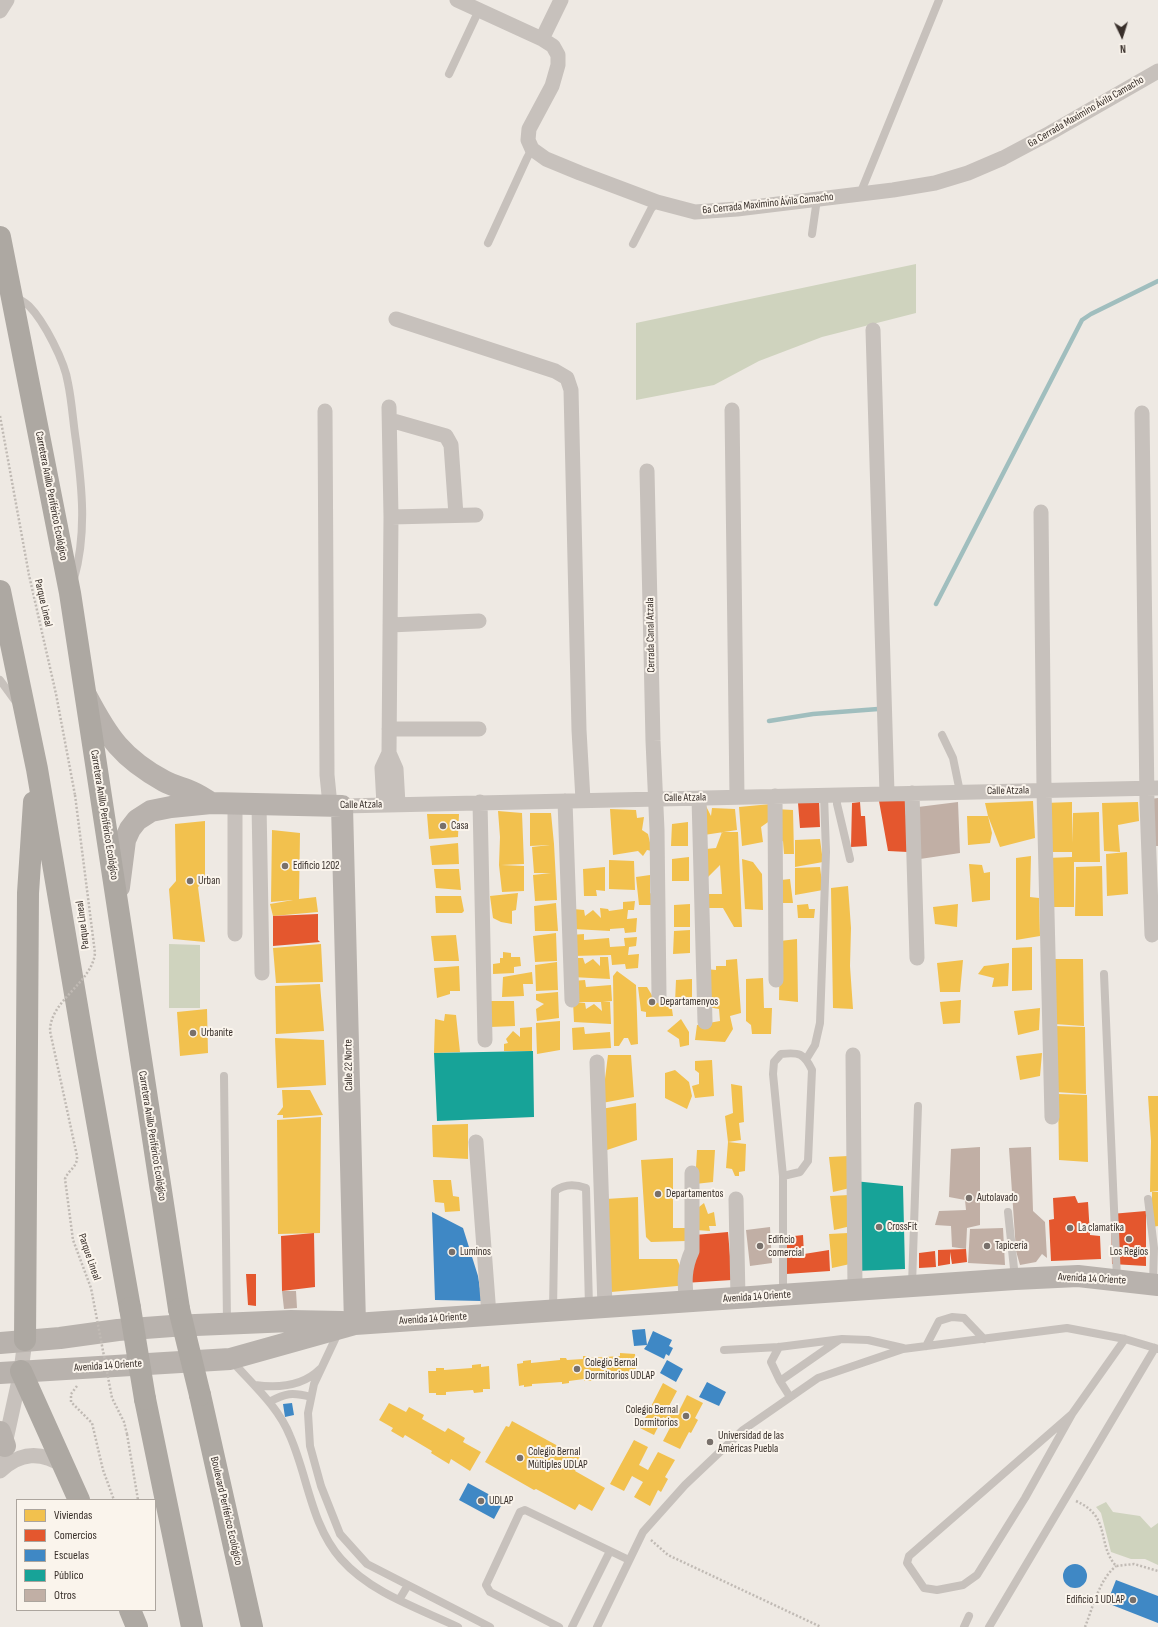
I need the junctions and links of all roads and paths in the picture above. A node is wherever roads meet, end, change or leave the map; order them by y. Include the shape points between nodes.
1 (7, 0) edge
2 (457, 0) edge
3 (561, 0) edge
4 (939, 0) edge
5 (479, 10) junction
6 (0, 12) edge
7 (542, 40) junction
8 (1158, 71) edge
9 (449, 74) dead end
10 (532, 150) junction
11 (860, 194) junction
12 (816, 199) junction
13 (657, 202) junction
14 (812, 234) dead end
15 (0, 237) edge
16 (488, 243) dead end
17 (633, 244) dead end
18 (12, 294) junction
19 (396, 320) dead end
20 (873, 330) dead end
21 (732, 410) dead end
22 (325, 411) dead end
23 (1142, 413) dead end
24 (0, 416) edge
25 (647, 471) dead end
26 (1041, 512) dead end
27 (456, 515) junction
28 (476, 515) dead end
29 (391, 517) junction
30 (0, 591) edge
31 (70, 593) junction
32 (479, 621) dead end
33 (390, 625) junction
34 (0, 680) edge
35 (86, 694) junction
36 (26, 716) junction
37 (479, 729) dead end
38 (389, 730) junction
39 (942, 736) dead end
40 (37, 769) junction
41 (1152, 788) edge
42 (1044, 790) junction
43 (960, 792) junction
44 (912, 793) junction
45 (887, 794) junction
46 (830, 795) junction
47 (775, 796) junction
48 (737, 797) junction
49 (699, 798) junction
50 (656, 799) junction
51 (583, 800) junction
52 (565, 801) junction
53 (480, 802) junction
54 (211, 803) junction
55 (235, 803) junction
56 (259, 804) junction
57 (391, 805) junction
58 (336, 806) junction
59 (850, 859) dead end
60 (117, 904) junction
61 (235, 934) dead end
62 (1152, 935) dead end
63 (918, 958) dead end
64 (262, 974) dead end
65 (1104, 974) dead end
66 (776, 980) dead end
67 (659, 996) dead end
68 (572, 1000) dead end
69 (705, 1022) dead end
70 (485, 1040) dead end
71 (853, 1055) dead end
72 (807, 1058) junction
73 (597, 1062) dead end
74 (224, 1076) dead end
75 (918, 1106) dead end
76 (1052, 1117) dead end
77 (476, 1142) dead end
78 (692, 1173) dead end
79 (783, 1176) junction
80 (736, 1199) dead end
81 (1148, 1199) dead end
82 (1008, 1212) dead end
83 (1015, 1279) junction
84 (1117, 1280) junction
85 (1155, 1284) edge
86 (912, 1286) junction
87 (855, 1290) junction
88 (783, 1295) junction
89 (738, 1298) junction
90 (687, 1302) junction
91 (597, 1308) junction
92 (553, 1311) junction
93 (489, 1315) junction
94 (227, 1323) junction
95 (346, 1325) junction
96 (984, 1338) junction
97 (842, 1339) junction
98 (1125, 1339) junction
99 (25, 1340) junction
100 (0, 1343) edge
101 (926, 1346) junction
102 (779, 1347) junction
103 (1156, 1348) edge
104 (903, 1349) junction
105 (724, 1350) dead end
106 (230, 1359) junction
107 (321, 1368) junction
108 (10, 1372) edge
109 (113, 1375) dead end
110 (106, 1376) dead end
111 (780, 1382) junction
112 (80, 1383) dead end
113 (255, 1386) junction
114 (200, 1395) joint
115 (311, 1397) junction
116 (790, 1397) junction
117 (269, 1402) junction
118 (1072, 1414) junction
119 (2, 1439) edge
120 (310, 1446) junction
121 (296, 1450) junction
122 (64, 1466) junction
123 (0, 1467) edge
124 (0, 1471) edge
125 (1066, 1497) junction
126 (79, 1499) edge
127 (114, 1499) edge
128 (138, 1499) edge
129 (643, 1532) junction
130 (610, 1551) junction
131 (629, 1560) junction
132 (1116, 1566) junction
133 (1158, 1571) edge
134 (408, 1585) junction
135 (400, 1600) junction
136 (130, 1611) edge
137 (969, 1616) dead end
138 (137, 1627) edge
139 (192, 1627) edge
140 (252, 1627) edge
141 (458, 1627) edge
142 (490, 1627) edge
143 (559, 1627) edge
144 (572, 1627) edge
145 (597, 1627) edge
146 (821, 1627) edge
147 (964, 1627) edge
148 (989, 1627) edge
149 (1085, 1627) edge

1 - 6 street
2 - 5 street
3 - 7 street
4 - 11 lane
5 - 7 street
5 - 9 lane
7 - 10 street via 553,46 558,55 558,65 552,86 529,129 528,140
8 - 11 street, 6a Cerrada Maximino Ávila Camacho via 1050,133 968,173 934,183
10 - 13 street, 6a Cerrada Maximino Ávila Camacho via 546,159
10 - 16 lane
11 - 12 street, 6a Cerrada Maximino Ávila Camacho
12 - 13 street, 6a Cerrada Maximino Ávila Camacho via 695,212
12 - 14 lane
13 - 17 lane
15 - 18 highway, Carretera Anillo Periférico Ecológico
18 - 31 highway, Carretera Anillo Periférico Ecológico
18 - 31 lane via 29,306 40,321 57,352 68,382 82,500 82,538
19 - 51 street via 555,371 567,378 571,390
20 - 45 street
21 - 48 street
22 - 58 street via 327,775
23 - 41 street
24 - 128 path, Parque Lineal, bridge via 29,576 56,694 75,795 95,953 92,966 52,1016 50,1031 77,1156 76,1165 65,1179 71,1230 91,1288 112,1398 127,1434
25 - 50 street, Cerrada Canal Atzala
26 - 42 street
27 - 28 street
27 - 29 street
27 - 29 street via 451,445 446,436 389,414
29 - 33 street
30 - 36 highway
31 - 35 highway, Carretera Anillo Periférico Ecológico
32 - 33 street
33 - 38 street
34 - 36 lane
35 - 54 main road via 107,734 130,758 166,782
35 - 60 highway, Carretera Anillo Periférico Ecológico
36 - 40 highway
37 - 38 street
38 - 57 street via 389,753 396,769
39 - 43 lane via 953,758
40 - 99 highway via 28,893
40 - 139 highway, bridge via 145,1399
41 - 42 street, Calle Atzala
41 - 62 street
42 - 43 street, Calle Atzala
42 - 76 street
43 - 44 street, Calle Atzala
44 - 45 street, Calle Atzala
44 - 63 street
45 - 46 street, Calle Atzala
46 - 47 street, Calle Atzala
46 - 59 lane via 837,804
46 - 72 lane via 820,1023 815,1045
47 - 48 street, Calle Atzala
47 - 66 street
48 - 49 street, Calle Atzala
49 - 50 street, Calle Atzala
49 - 69 street
50 - 51 street, Calle Atzala
50 - 67 street, Cerrada Canal Atzala
51 - 52 street, Calle Atzala
52 - 53 street, Calle Atzala
52 - 68 street
53 - 57 street, Calle Atzala
53 - 70 street
54 - 55 main road, Calle Atzala
54 - 60 main road, Calle Atzala via 151,810 137,820 127,834 122,851
55 - 56 main road, Calle Atzala
55 - 61 street
56 - 58 main road, Calle Atzala
56 - 64 street
57 - 58 street, Calle Atzala
58 - 95 main road, Calle 22 Norte
60 - 114 highway, Carretera Anillo Periférico Ecológico, bridge via 179,1309
65 - 84 lane
71 - 87 street
72 - 79 lane via 812,1070 808,1161 800,1172
72 - 79 lane via 794,1052 781,1054 774,1062 772,1074
73 - 91 street
74 - 94 lane
75 - 86 lane
77 - 93 street
78 - 90 street via 692,1251 684,1283
79 - 88 lane
80 - 89 street
81 - 85 lane
82 - 83 lane
83 - 84 main road, Avenida 14 Oriente via 1078,1276
83 - 86 main road, Avenida 14 Oriente
84 - 85 main road, Avenida 14 Oriente
86 - 87 main road, Avenida 14 Oriente
87 - 88 main road, Avenida 14 Oriente
88 - 89 main road, Avenida 14 Oriente
89 - 90 main road, Avenida 14 Oriente
90 - 91 main road, Avenida 14 Oriente
91 - 92 main road, Avenida 14 Oriente
91 - 92 lane via 586,1188 580,1185 562,1186 555,1191
92 - 93 main road, Avenida 14 Oriente
93 - 95 main road, Avenida 14 Oriente
94 - 95 main road, Avenida 14 Oriente via 291,1321
94 - 99 main road, Avenida 14 Oriente via 118,1330
95 - 106 main road, Avenida 14 Oriente
95 - 107 lane
96 - 98 lane via 1067,1328
96 - 101 lane
96 - 101 lane via 964,1318 952,1316 939,1321
97 - 102 lane
97 - 104 lane via 868,1340
97 - 111 lane
98 - 103 lane
98 - 118 lane
99 - 100 main road, Avenida 14 Oriente
99 - 108 street
101 - 104 lane
102 - 105 lane
102 - 111 lane via 771,1362
103 - 125 lane
104 - 116 lane via 818,1378
106 - 108 main road, Avenida 14 Oriente
106 - 113 lane
107 - 113 lane via 310,1377 293,1384
107 - 115 lane
108 - 119 street
108 - 122 highway
109 - 110 path
111 - 116 lane
112 - 127 path via 71,1394 71,1402 92,1423 103,1470
113 - 117 lane
114 - 140 highway, Boulevard Periférico Ecológico
115 - 117 lane via 283,1394
115 - 120 lane via 308,1413
116 - 129 lane via 743,1430 685,1485
117 - 121 lane via 290,1435
118 - 118 lane via 909,1556 907,1563 924,1588 936,1590 963,1584 977,1575 1025,1498
119 - 123 street
120 - 121 lane
120 - 134 lane via 321,1486 340,1534 367,1564
121 - 135 lane via 321,1529 341,1558 365,1580
122 - 124 street via 35,1455 15,1459
122 - 126 highway
125 - 132 path via 1085,1505 1099,1521 1110,1559
125 - 148 lane
129 - 131 lane
129 - 146 path via 668,1555
130 - 131 lane
130 - 143 lane via 525,1510 520,1512 486,1585 490,1592
130 - 144 lane
131 - 145 lane
132 - 133 path via 1134,1564
132 - 149 path via 1104,1579
134 - 135 lane
134 - 142 lane
135 - 141 lane
136 - 138 highway
137 - 147 lane

